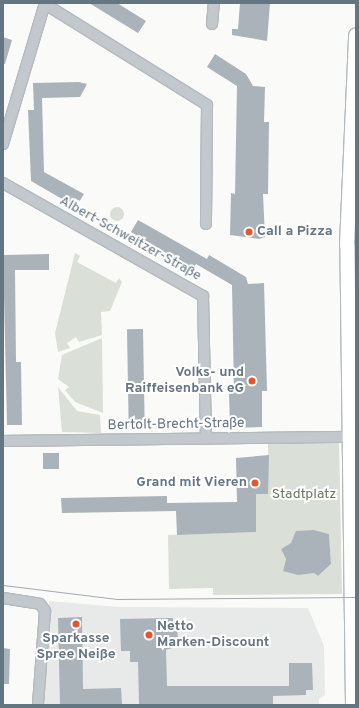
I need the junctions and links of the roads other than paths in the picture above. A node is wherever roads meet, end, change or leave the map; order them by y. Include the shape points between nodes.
1 (45, 3) edge
2 (214, 3) edge
3 (212, 24) dead end
4 (356, 35) edge
5 (3, 144) edge
6 (3, 183) edge
7 (206, 224) dead end
8 (351, 246) edge
9 (350, 437) junction
10 (206, 439) junction
11 (3, 441) edge
12 (3, 598) edge
13 (354, 611) edge
14 (38, 705) edge
15 (353, 705) edge

1 - 5 street
1 - 7 street via 207,105
2 - 3 street
4 - 8 main road
6 - 10 street, Albert-Schweitzer-Straße via 203,296
8 - 9 main road
9 - 10 street, Bertolt-Brecht-Straße
9 - 13 main road
10 - 11 street, Bertolt-Brecht-Straße
12 - 14 street via 40,604 45,611
13 - 15 main road

